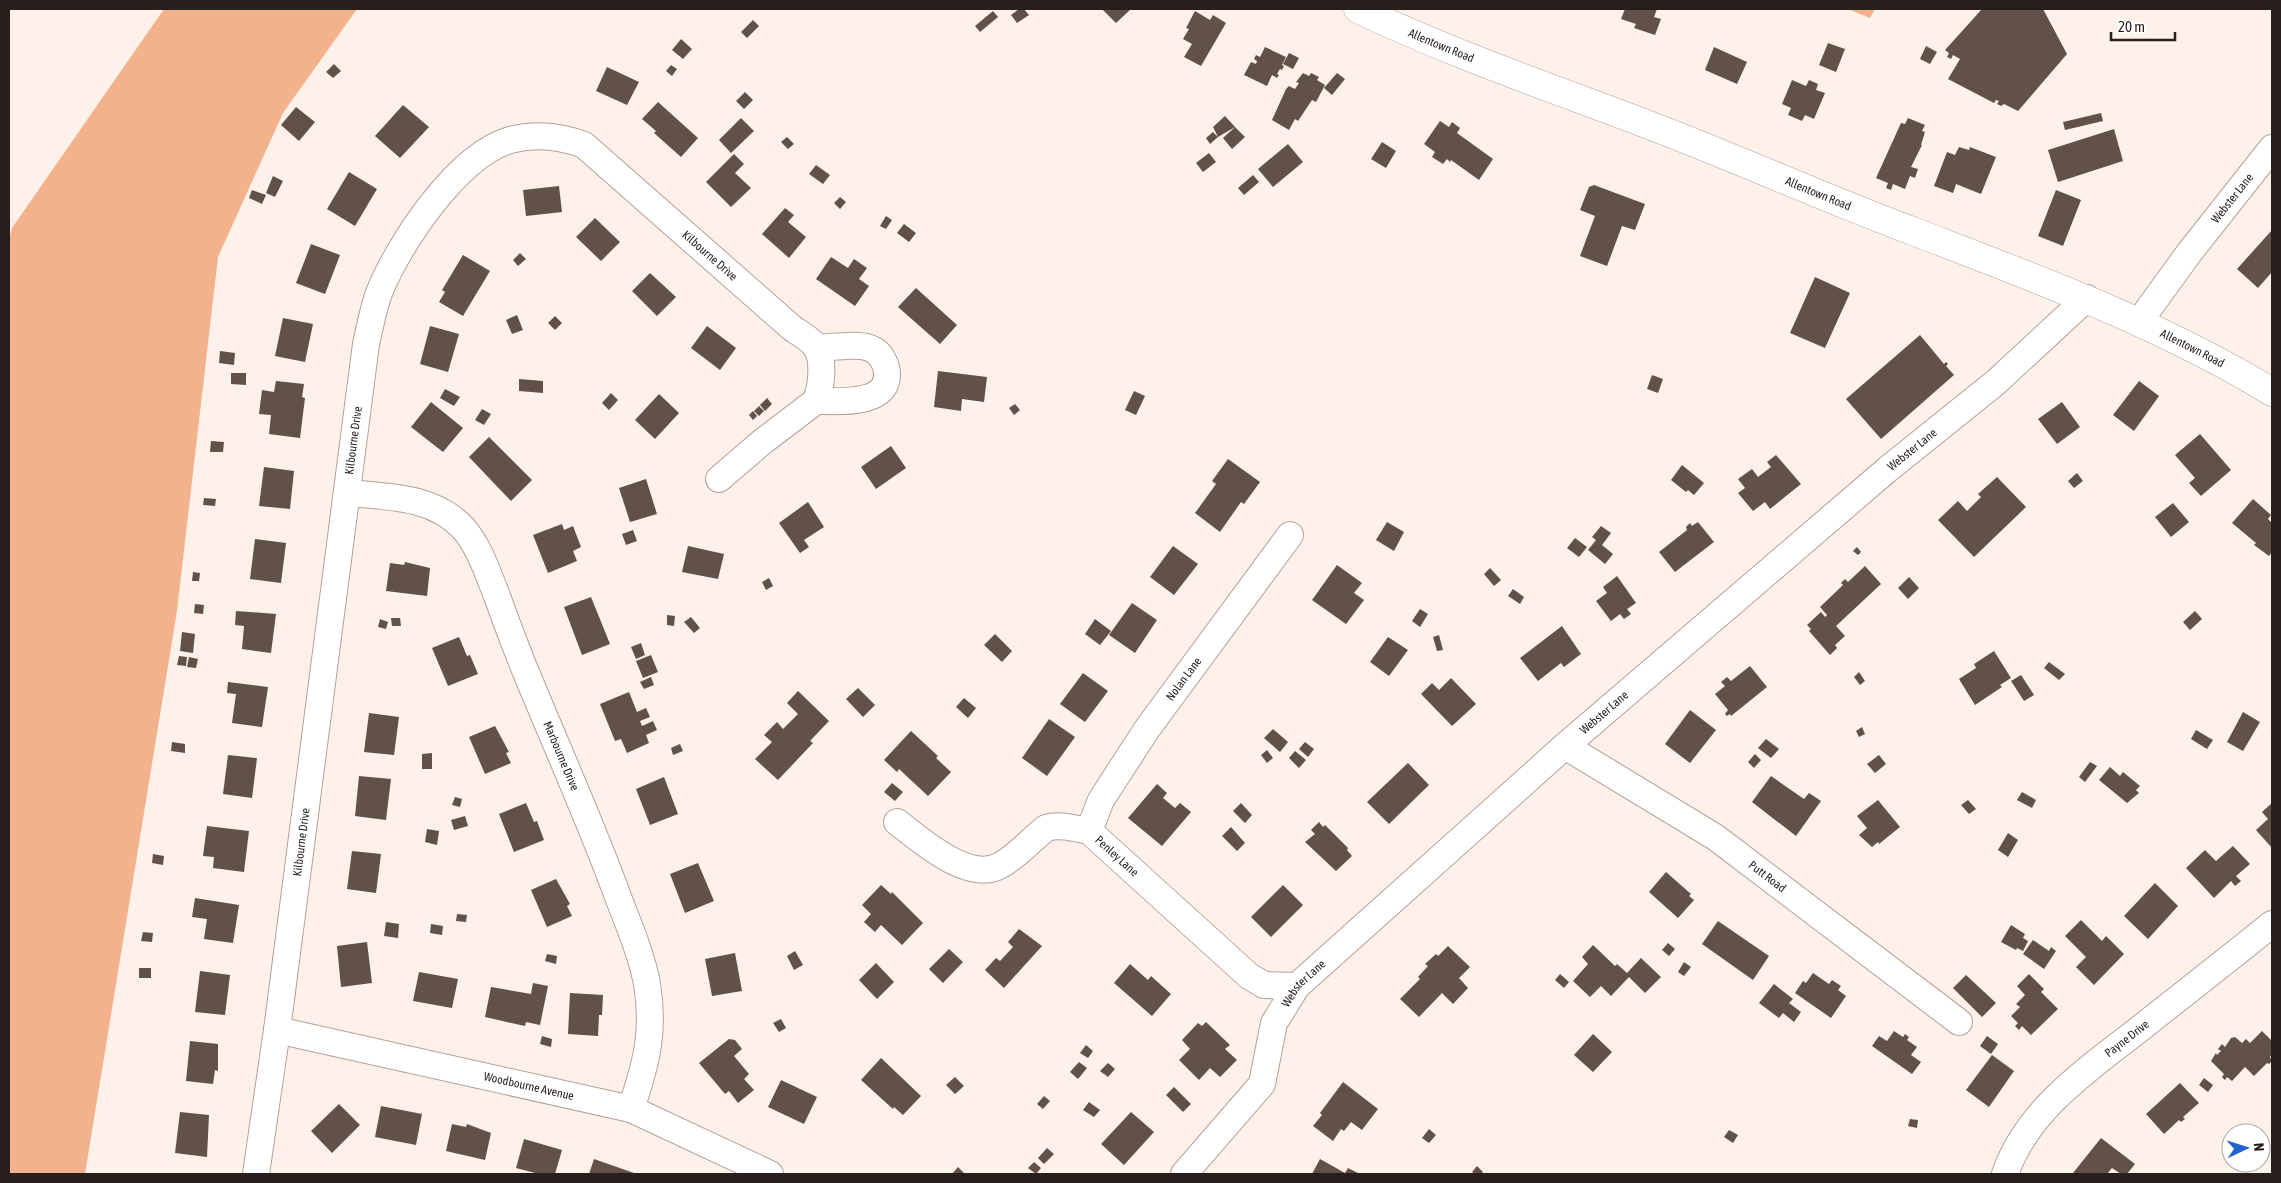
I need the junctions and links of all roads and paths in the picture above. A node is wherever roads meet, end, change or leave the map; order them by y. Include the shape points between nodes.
1 (1358, 9) edge
2 (2272, 148) edge
3 (2087, 298) junction
4 (2139, 322) junction
5 (816, 347) junction
6 (2272, 392) edge
7 (816, 402) junction
8 (719, 479) dead end
9 (348, 493) junction
10 (1290, 535) dead end
11 (1565, 746) junction
12 (897, 822) dead end
13 (1089, 831) junction
14 (2272, 924) edge
15 (1297, 986) junction
16 (1959, 1022) dead end
17 (278, 1030) junction
18 (631, 1109) junction
19 (1197, 1170) edge
20 (256, 1174) edge
21 (770, 1174) edge
22 (2005, 1174) edge

1 - 3 main road, Allentown Road via 1425,40
2 - 4 street, Webster Lane via 2188,253
3 - 4 main road, Allentown Road
3 - 11 street, Webster Lane via 1995,383 1888,469
4 - 6 main road, Allentown Road via 2202,352
5 - 7 street via 821,364
5 - 7 street via 874,350 882,357 887,379 885,387 877,394 861,399
5 - 9 street, Kilbourne Drive via 584,145 547,135 509,140 476,158 418,220 382,286 366,344
7 - 8 street
9 - 17 street, Kilbourne Drive
9 - 18 street, Marbourne Drive via 408,498 436,507 463,528 474,542 598,842 642,961 650,1012 650,1037 646,1062
10 - 13 street, Nolan Lane via 1147,729 1101,800
11 - 15 street, Webster Lane
11 - 16 street, Putt Road via 1715,837
12 - 13 street, Penley Lane via 939,853 959,864 980,869 1000,866 1046,828 1067,826
13 - 15 street, Penley Lane via 1249,976 1264,985
14 - 22 street, Payne Drive via 2075,1080 2043,1110 2024,1135
15 - 19 street, Webster Lane via 1274,1023 1262,1084
17 - 18 street, Woodbourne Avenue
17 - 20 street, Kilbourne Drive
18 - 21 street, Woodbourne Avenue

